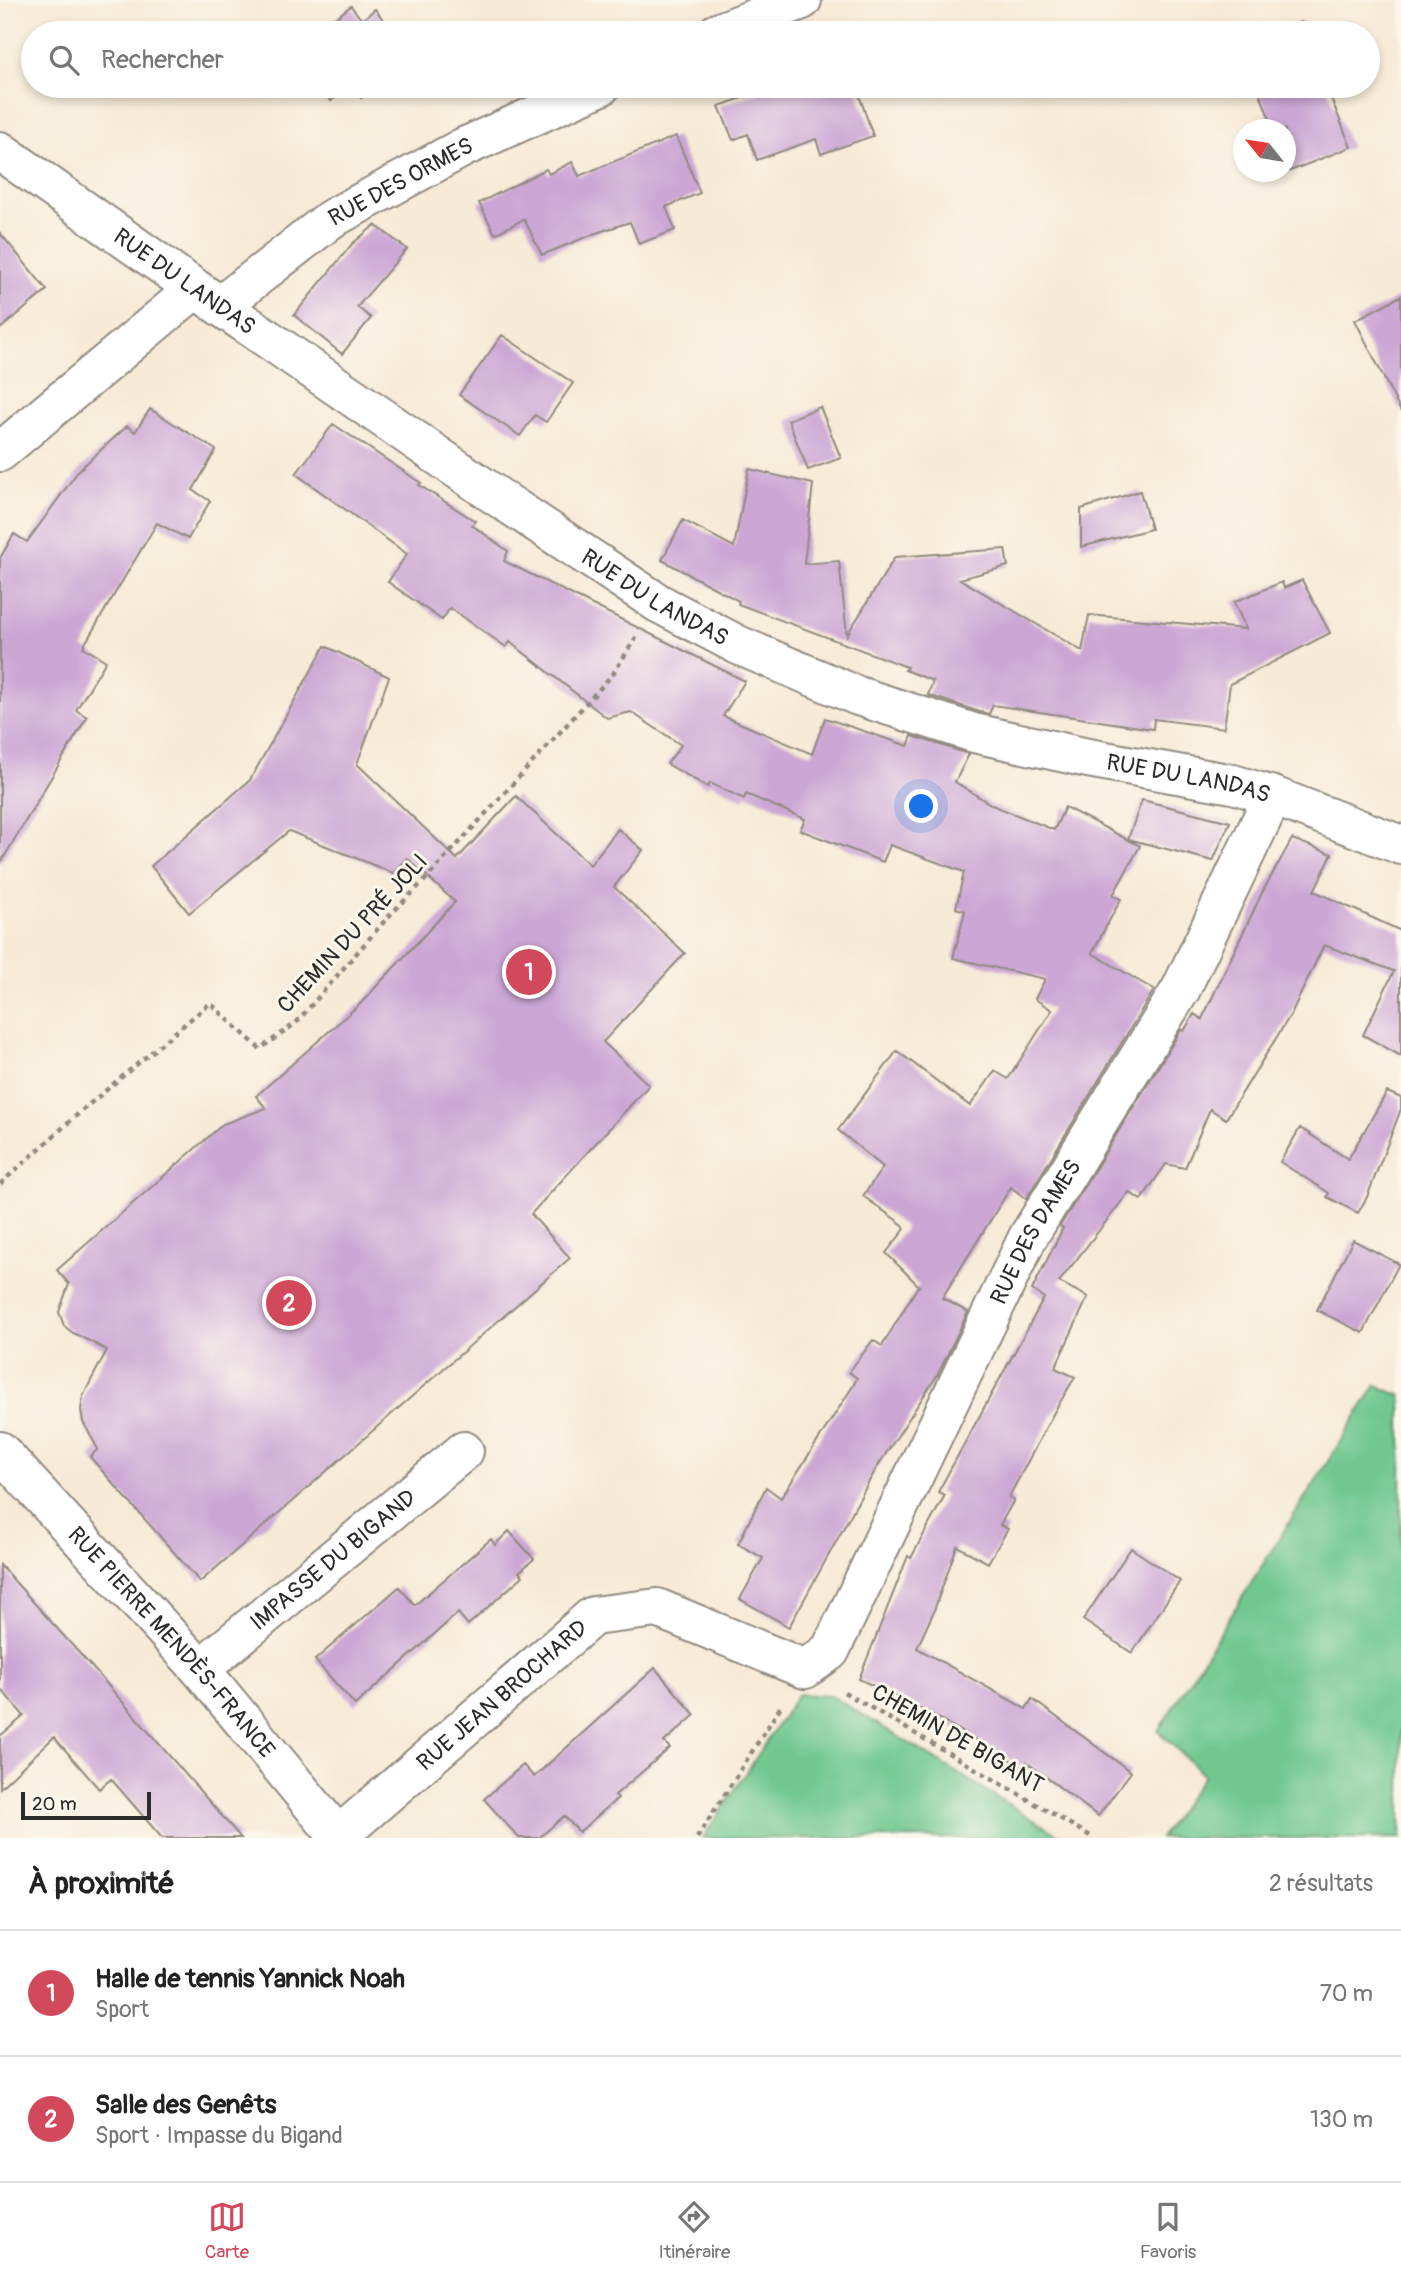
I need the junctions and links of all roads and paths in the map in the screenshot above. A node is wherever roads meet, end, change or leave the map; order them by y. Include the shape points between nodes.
1 (802, 0) edge
2 (748, 21) edge
3 (574, 98) edge
4 (0, 151) edge
5 (207, 297) junction
6 (0, 452) edge
7 (658, 603) junction
8 (1273, 796) junction
9 (1401, 845) edge
10 (0, 1184) edge
11 (0, 1451) edge
12 (464, 1451) dead end
13 (200, 1669) junction
14 (805, 1669) junction
15 (337, 1837) edge
16 (697, 1838) edge
17 (1094, 1838) edge

1 - 2 street
3 - 5 street, RUE DES ORMES via 464,147 331,219
4 - 5 street, RUE DU LANDAS
5 - 6 street, RUE DES ORMES
5 - 7 street, RUE DU LANDAS
7 - 8 street, RUE DU LANDAS via 738,645 858,696 974,733
7 - 10 path, CHEMIN DU PRÉ JOLI via 613,674 296,1023 260,1049 210,1003
8 - 9 street, RUE DU LANDAS
8 - 14 street, RUE DES DAMES via 1181,989 1028,1237 830,1651
11 - 13 street, RUE PIERRE MENDÈS-FRANCE
12 - 13 street, IMPASSE DU BIGAND
13 - 15 street, RUE PIERRE MENDÈS-FRANCE
14 - 15 street, RUE JEAN BROCHARD via 657,1608 593,1616
14 - 16 path
14 - 17 path, CHEMIN DE BIGANT

